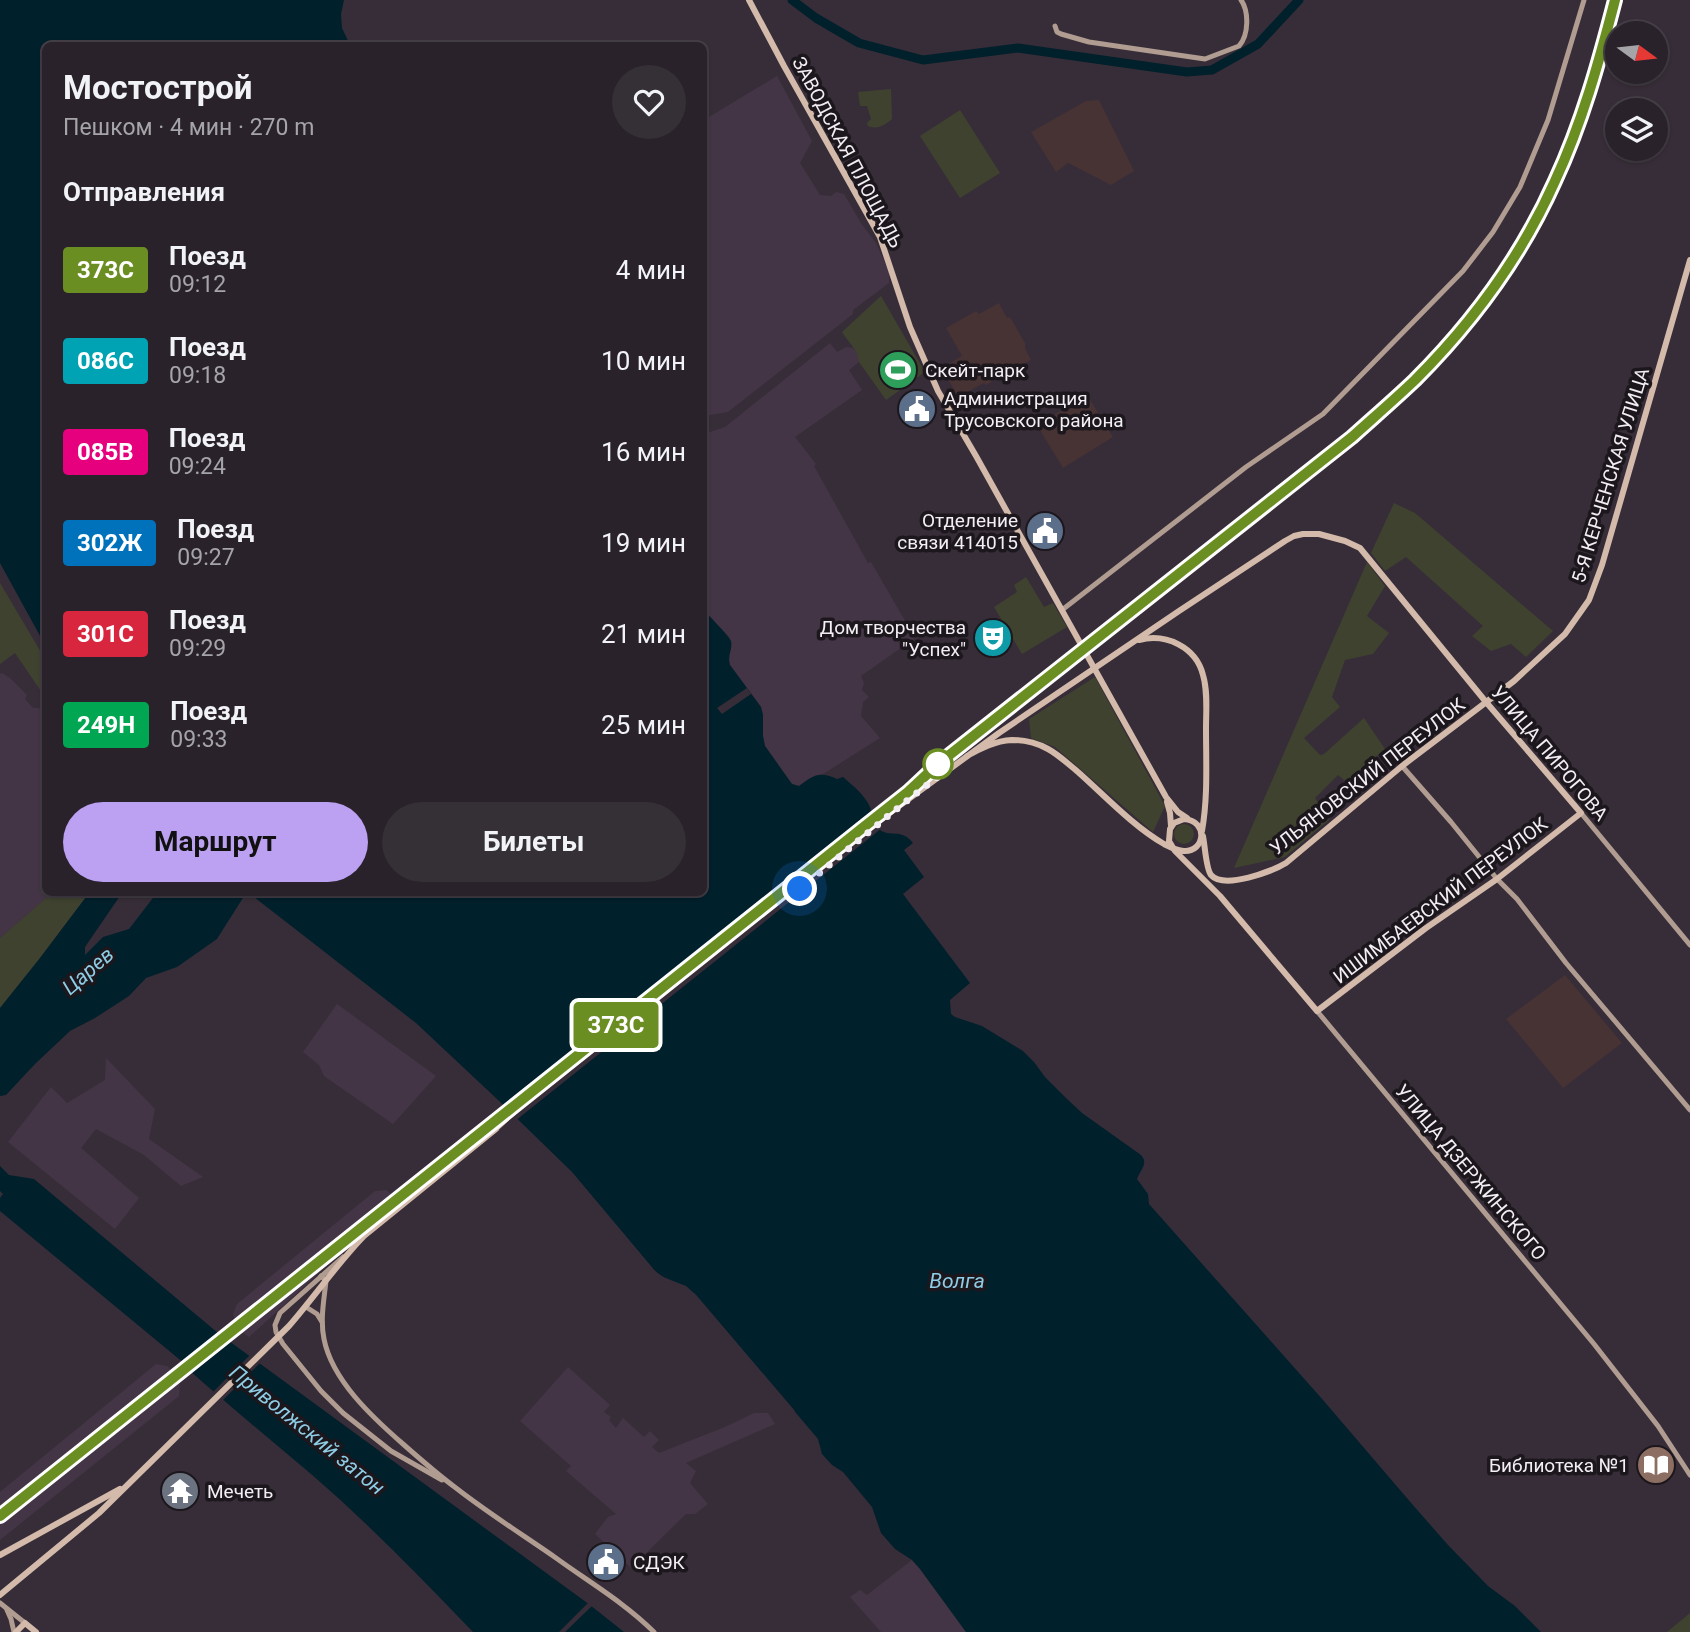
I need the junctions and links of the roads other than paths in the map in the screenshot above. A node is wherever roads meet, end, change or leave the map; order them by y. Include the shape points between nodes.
1 (749, 0) edge
2 (1241, 0) edge
3 (1584, 0) edge
4 (1055, 26) dead end
5 (1690, 260) edge
6 (1062, 610) junction
7 (1128, 645) junction
8 (1486, 702) junction
9 (967, 756) junction
10 (1402, 766) junction
11 (1166, 797) junction
12 (1581, 813) junction
13 (1189, 819) junction
14 (1171, 828) junction
15 (1202, 832) junction
16 (1173, 848) junction
17 (1497, 879) junction
18 (1690, 945) edge
19 (1317, 1012) junction
20 (1690, 1110) edge
21 (323, 1278) junction
22 (306, 1307) junction
23 (323, 1325) junction
24 (1690, 1475) edge
25 (133, 1480) junction
26 (457, 1489) junction
27 (0, 1555) edge
28 (0, 1595) edge
29 (3, 1605) edge
30 (25, 1623) junction
31 (15, 1632) edge
32 (36, 1632) edge
33 (653, 1632) edge

1 - 6 main road, ЗАВОДСКАЯ ПЛОЩАДЬ via 880,237 910,327 938,391
2 - 4 main road via 1246,6 1243,42 1207,59 1089,42 1061,34
3 - 6 main road via 1548,120 1520,187 1463,271 1322,414
5 - 8 main road, 5-Я КЕРЧЕНСКАЯ УЛИЦА via 1589,600 1565,634
6 - 11 main road, ЗАВОДСКАЯ ПЛОЩАДЬ
7 - 8 main road, УЛИЦА ПИРОГОВА via 1294,536 1319,534 1353,544 1367,555
7 - 9 main road
7 - 15 main road via 1154,638 1177,643 1203,673 1206,804
8 - 10 main road, УЛЬЯНОВСКИЙ ПЕРЕУЛОК
8 - 12 main road, УЛИЦА ПИРОГОВА
9 - 16 main road, УЛИЦА ДЗЕРЖИНСКОГО via 999,742 1040,745 1062,758 1144,830
9 - 21 main road via 840,851 538,1093 392,1212
10 - 15 main road, УЛЬЯНОВСКИЙ ПЕРЕУЛОК via 1286,863 1265,873 1215,878 1210,874
10 - 17 main road
11 - 13 main road
11 - 14 main road
12 - 17 main road, ИШИМБАЕВСКИЙ ПЕРЕУЛОК
12 - 18 main road, УЛИЦА ПИРОГОВА
13 - 14 main road
13 - 15 main road
14 - 16 main road
15 - 16 main road via 1198,845 1190,851
16 - 19 main road, УЛИЦА ДЗЕРЖИНСКОГО via 1220,896
17 - 19 main road, ИШИМБАЕВСКИЙ ПЕРЕУЛОК
17 - 20 main road
19 - 24 main road, УЛИЦА ДЗЕРЖИНСКОГО via 1594,1345
21 - 22 main road
21 - 23 main road
21 - 26 main road via 281,1313 275,1325 283,1344 343,1413 391,1451
22 - 23 main road
22 - 25 main road
23 - 26 main road via 335,1367 366,1410
25 - 27 main road
25 - 28 main road
26 - 33 main road via 603,1591
29 - 30 main road
29 - 31 main road
30 - 31 main road
30 - 32 main road

